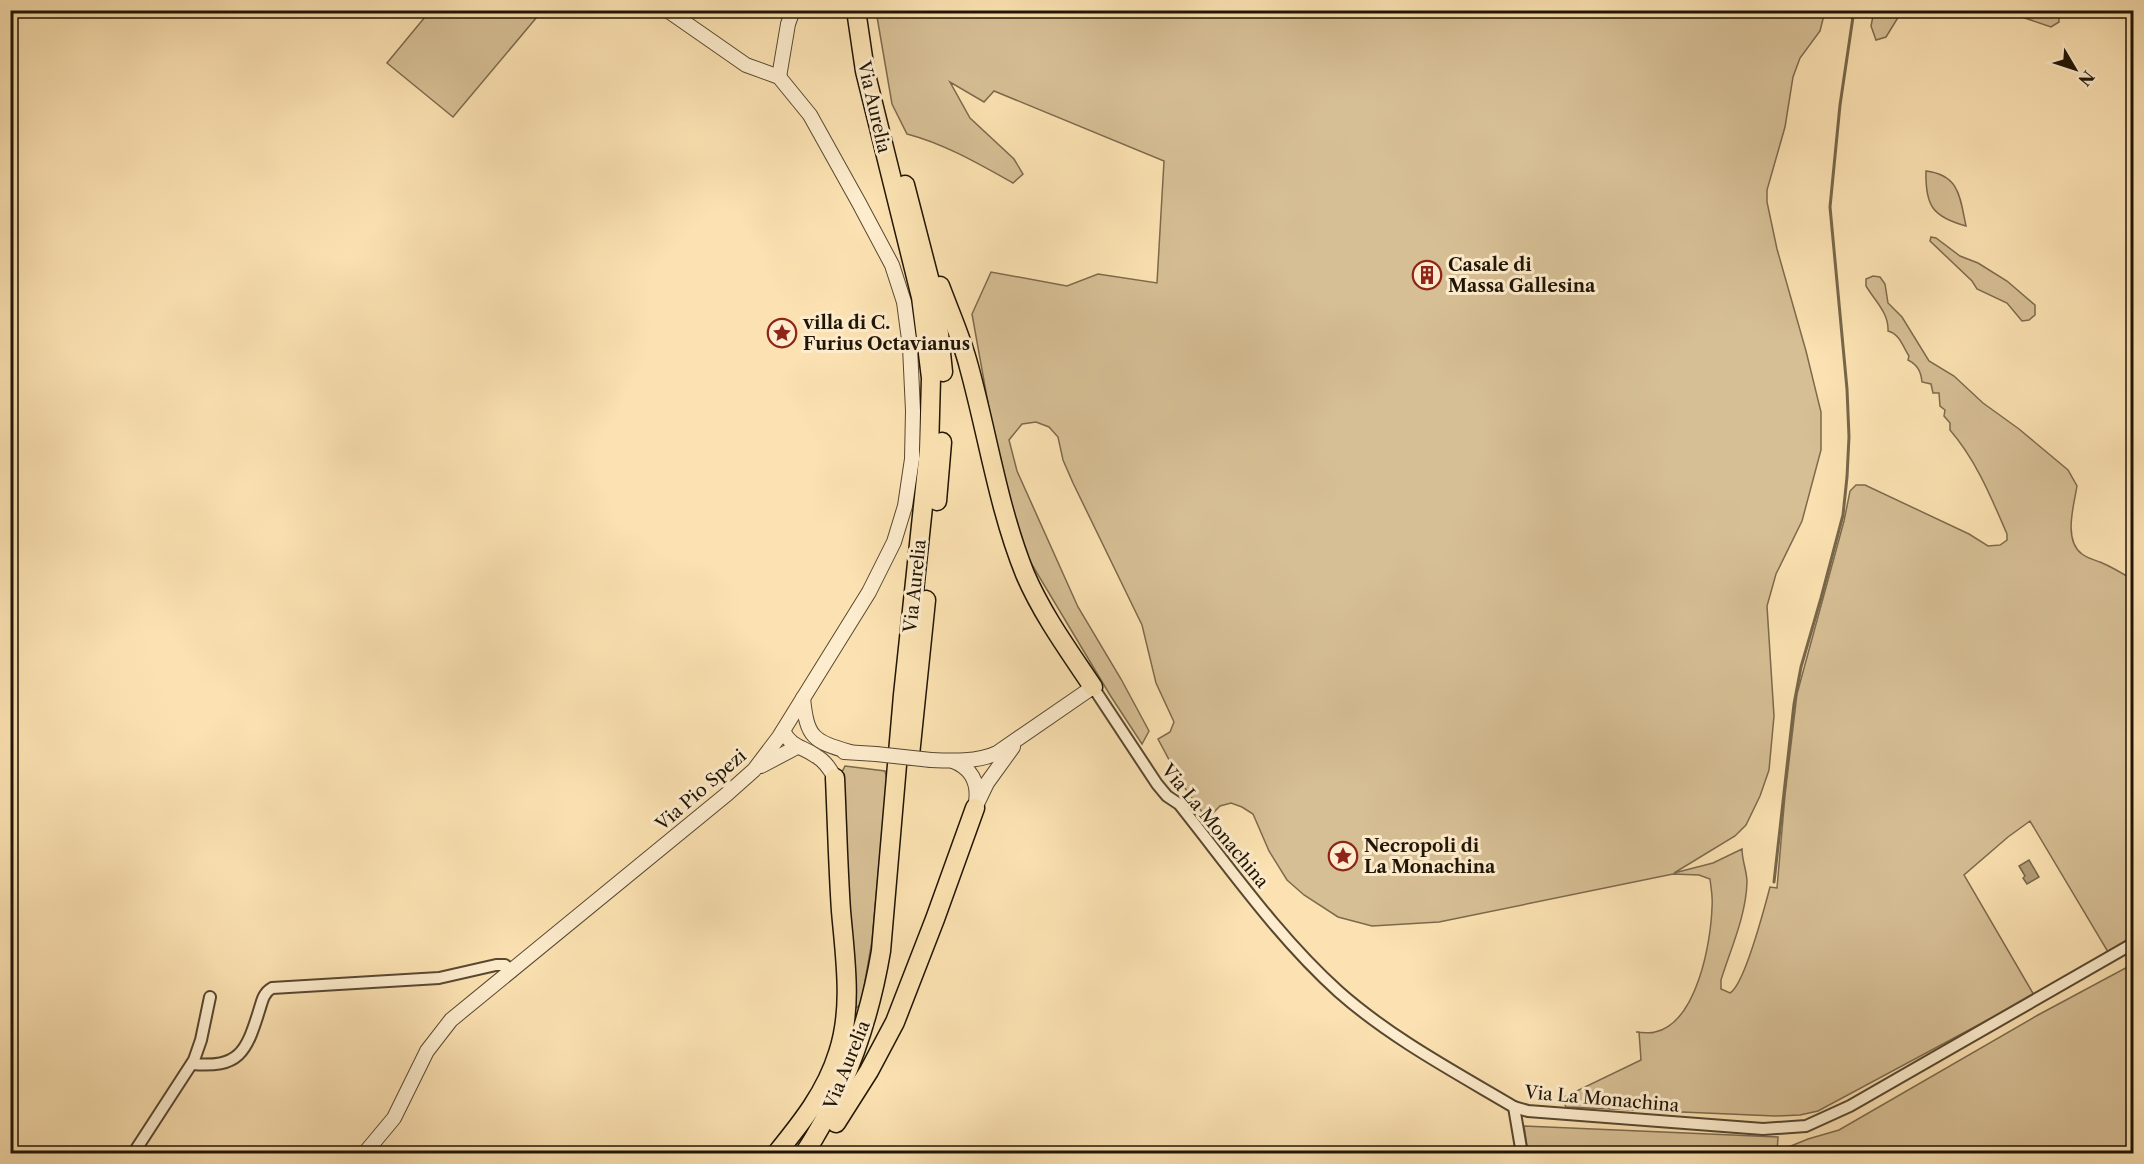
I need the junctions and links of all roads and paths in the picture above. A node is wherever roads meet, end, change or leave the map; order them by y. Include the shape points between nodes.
1 (667, 10) edge
2 (793, 10) edge
3 (856, 10) edge
4 (868, 10) edge
5 (779, 77) junction
6 (917, 228) junction
7 (1093, 687) junction
8 (803, 698) junction
9 (785, 727) junction
10 (809, 731) junction
11 (1021, 739) junction
12 (803, 749) junction
13 (850, 752) junction
14 (953, 761) junction
15 (754, 770) junction
16 (835, 778) junction
17 (975, 808) junction
18 (2133, 943) edge
19 (512, 971) junction
20 (210, 997) dead end
21 (192, 1064) junction
22 (1514, 1107) junction
23 (836, 1123) junction
24 (133, 1154) edge
25 (364, 1154) edge
26 (776, 1154) edge
27 (804, 1154) edge
28 (818, 1154) edge
29 (1522, 1154) edge

1 - 5 street via 743,63
2 - 5 street
3 - 27 highway, Via Aurelia via 865,71 923,306 931,372 931,427 879,963 867,1016 850,1062
4 - 6 highway, Via Aurelia via 884,99
5 - 8 street, Via Pio Spezi via 816,125 897,279 908,328 913,389 912,452 900,526 869,592
6 - 7 highway via 964,350 1002,510 1019,559 1042,607
6 - 23 highway, Via Aurelia via 942,346 942,453 894,950 870,1044
7 - 11 street
7 - 22 street, Via La Monachina via 1157,784 1179,804 1314,968 1389,1030
8 - 9 street, Via Pio Spezi
8 - 10 street
9 - 10 street
9 - 12 street via 790,742
9 - 15 street, Via Pio Spezi
10 - 13 street via 823,743
11 - 14 street via 992,755
11 - 17 street via 987,783
12 - 13 street
12 - 15 street
12 - 16 street via 823,761
13 - 14 street, bridge
13 - 16 street via 839,761
14 - 17 street via 975,780
15 - 19 street, Via Pio Spezi
16 - 26 highway via 847,990 844,1026 839,1050 819,1099
17 - 23 highway via 895,1022
18 - 22 street, Via La Monachina via 1850,1106 1806,1126 1763,1129 1542,1113
19 - 21 street via 505,965 496,965 439,978 279,986 269,989 264,996 248,1043 240,1054 224,1063
19 - 25 street, Via Pio Spezi via 441,1032 424,1056 399,1109
20 - 21 street
21 - 24 street
22 - 29 street
23 - 28 highway, Via Aurelia

